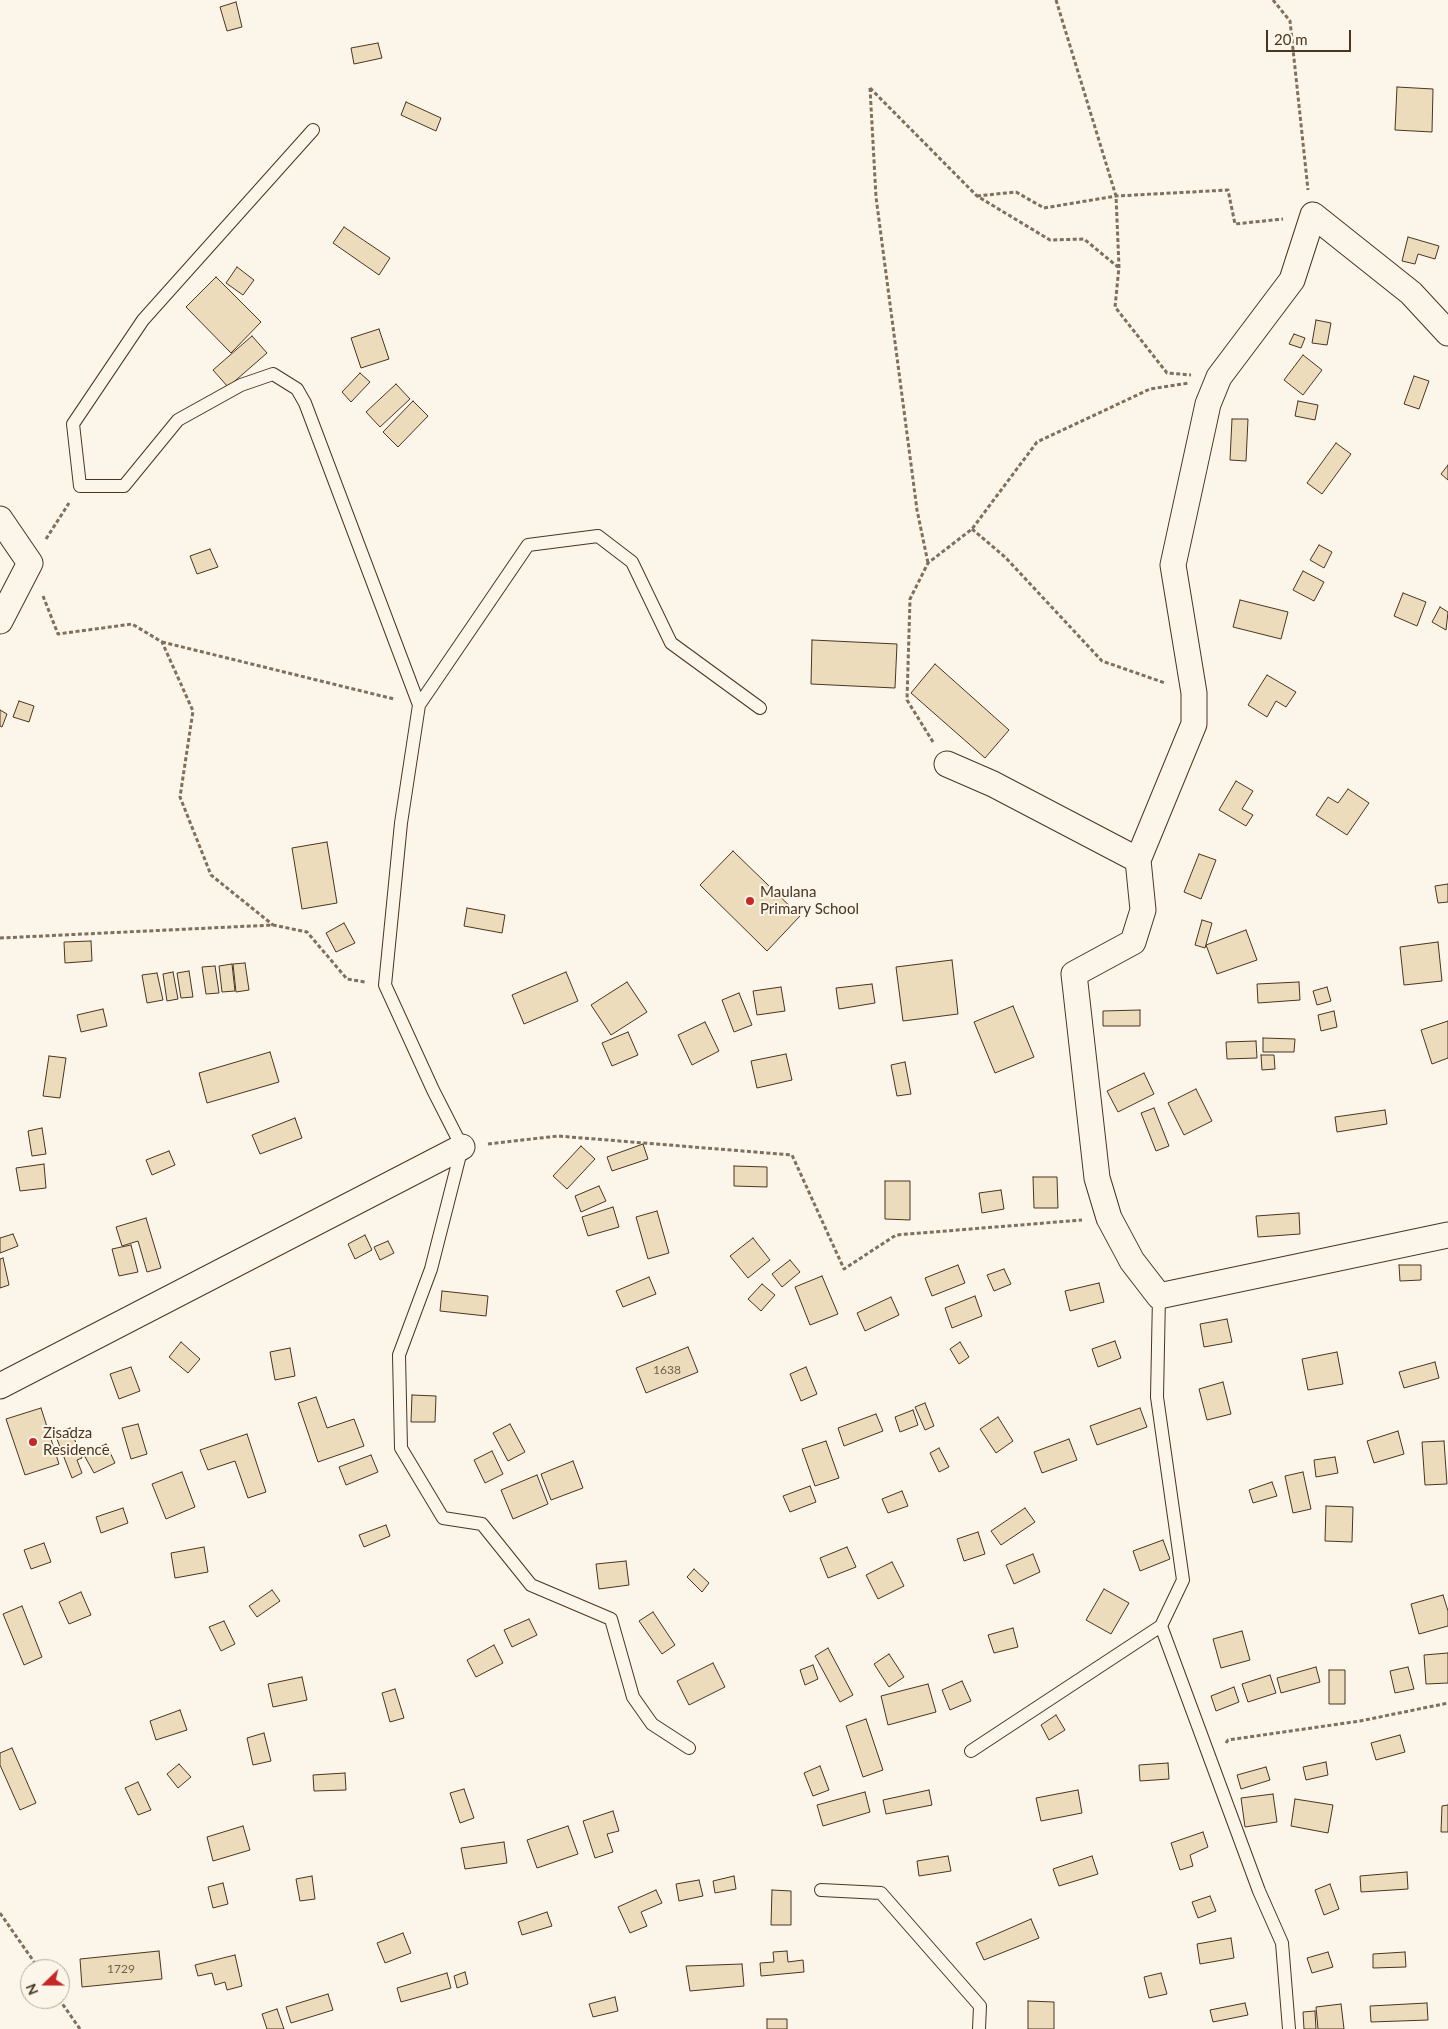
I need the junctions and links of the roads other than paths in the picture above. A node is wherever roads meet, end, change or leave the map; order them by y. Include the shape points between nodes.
1 (313, 130) dead end
2 (1448, 333) edge
3 (0, 519) edge
4 (0, 620) edge
5 (419, 705) junction
6 (760, 708) dead end
7 (947, 764) road end
8 (1138, 860) junction
9 (462, 1147) junction
10 (1448, 1235) edge
11 (1159, 1296) junction
12 (0, 1386) edge
13 (1161, 1626) junction
14 (689, 1748) dead end
15 (971, 1751) dead end
16 (821, 1890) dead end
17 (979, 2029) edge
18 (1289, 2029) edge

1 - 5 lane via 143,320 73,424 80,486 124,486 178,420 241,384 273,374 297,389
2 - 8 street via 1412,292 1313,215 1292,280 1219,378 1208,404 1173,565 1194,692 1194,724
3 - 4 street via 30,563
5 - 6 lane via 528,545 598,536 632,562 671,643
5 - 9 lane via 401,823 385,985
7 - 8 street via 993,784
8 - 11 street via 1143,910 1133,942 1074,974 1097,1178 1109,1218 1132,1261
9 - 12 street
9 - 14 lane via 431,1269 399,1355 401,1448 443,1518 482,1524 531,1585 611,1619 633,1697 652,1724
10 - 11 street
11 - 13 lane via 1157,1397 1183,1580
13 - 15 lane
13 - 18 lane via 1259,1891 1282,1943
16 - 17 lane via 881,1893 980,2006

